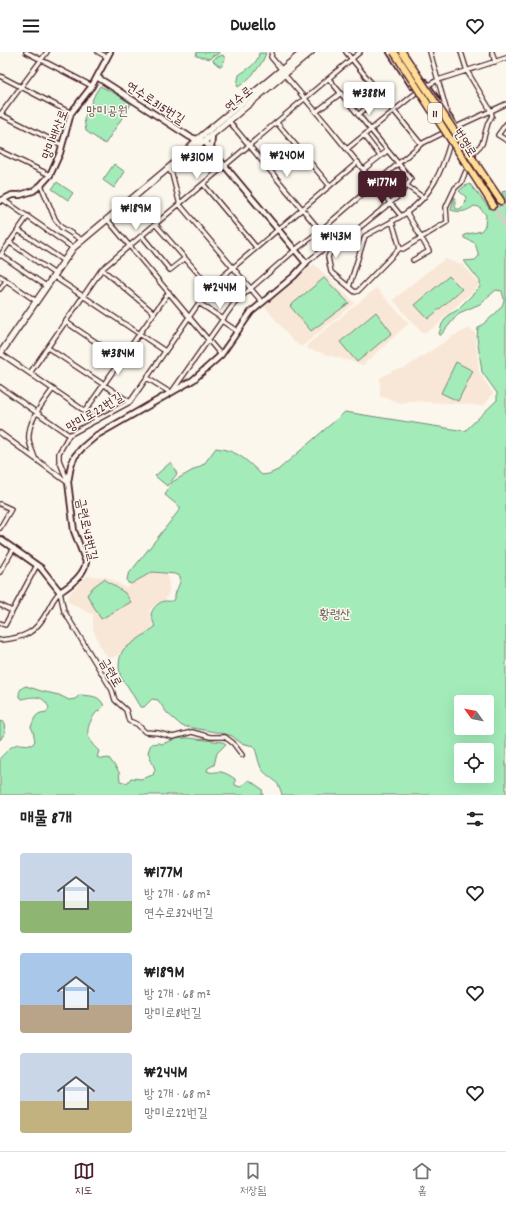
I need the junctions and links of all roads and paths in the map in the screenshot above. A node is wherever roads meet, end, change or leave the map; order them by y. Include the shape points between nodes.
1 (26, 52) edge
2 (47, 52) edge
3 (98, 52) edge
4 (110, 52) edge
5 (272, 52) edge
6 (303, 52) edge
7 (311, 52) edge
8 (346, 52) edge
9 (360, 52) edge
10 (390, 52) edge
11 (394, 52) edge
12 (402, 52) edge
13 (405, 52) edge
14 (430, 52) edge
15 (461, 52) edge
16 (492, 52) edge
17 (107, 57) junction
18 (506, 58) edge
19 (352, 59) junction
20 (41, 60) junction
21 (495, 62) junction
22 (467, 71) junction
23 (283, 72) junction
24 (0, 76) edge
25 (97, 77) junction
26 (329, 79) junction
27 (438, 80) junction
28 (370, 81) junction
29 (428, 85) junction
30 (92, 86) junction
31 (21, 87) junction
32 (417, 92) junction
33 (340, 93) junction
34 (381, 95) junction
35 (305, 99) junction
36 (346, 100) junction
37 (506, 104) edge
38 (394, 111) junction
39 (491, 111) junction
40 (316, 112) junction
41 (71, 113) junction
42 (0, 114) edge
43 (358, 115) junction
44 (448, 115) junction
45 (228, 120) junction
46 (277, 123) junction
47 (506, 124) edge
48 (456, 127) junction
49 (370, 130) junction
50 (443, 133) junction
51 (212, 134) junction
52 (364, 135) junction
53 (198, 139) junction
54 (506, 140) edge
55 (204, 141) junction
56 (421, 144) junction
57 (450, 144) junction
58 (62, 146) junction
59 (250, 146) junction
60 (195, 149) junction
61 (347, 149) junction
62 (0, 151) edge
63 (211, 151) junction
64 (387, 151) junction
65 (473, 153) junction
66 (380, 156) junction
67 (178, 160) junction
68 (358, 162) junction
69 (398, 164) junction
70 (225, 167) junction
71 (168, 168) junction
72 (364, 170) junction
73 (466, 170) dead end
74 (50, 175) junction
75 (204, 184) junction
76 (376, 184) junction
77 (41, 185) junction
78 (330, 186) junction
79 (407, 186) junction
80 (424, 198) junction
81 (1, 200) edge
82 (501, 201) tunnel mouth
83 (391, 203) junction
84 (180, 205) junction
85 (493, 205) tunnel mouth
86 (302, 209) junction
87 (407, 213) junction
88 (28, 216) junction
89 (401, 216) junction
90 (107, 219) junction
91 (392, 221) junction
92 (156, 225) junction
93 (278, 229) junction
94 (18, 230) junction
95 (320, 231) junction
96 (142, 236) junction
97 (421, 237) junction
98 (82, 240) junction
99 (9, 242) junction
100 (332, 245) junction
101 (130, 246) junction
102 (73, 248) junction
103 (256, 248) junction
104 (400, 248) junction
105 (295, 250) junction
106 (0, 256) edge
107 (184, 259) junction
108 (413, 260) dead end
109 (64, 261) junction
110 (306, 263) junction
111 (233, 268) junction
112 (102, 270) junction
113 (54, 275) junction
114 (0, 276) edge
115 (6, 281) junction
116 (46, 286) junction
117 (210, 287) junction
118 (349, 287) junction
119 (250, 288) junction
120 (0, 289) edge
121 (169, 292) junction
122 (84, 296) junction
123 (36, 301) junction
124 (262, 302) junction
125 (199, 303) junction
126 (154, 313) junction
127 (189, 317) junction
128 (222, 320) junction
129 (66, 322) junction
130 (237, 331) junction
131 (139, 334) junction
132 (209, 340) junction
133 (48, 348) junction
134 (165, 351) junction
135 (0, 354) edge
136 (222, 355) junction
137 (121, 359) junction
138 (30, 373) junction
139 (147, 378) junction
140 (103, 384) junction
141 (0, 387) edge
142 (53, 389) junction
143 (171, 393) junction
144 (130, 402) junction
145 (85, 411) junction
146 (36, 412) junction
147 (98, 420) junction
148 (0, 433) edge
149 (69, 435) junction
150 (36, 459) junction
151 (68, 482) junction
152 (0, 504) edge
153 (0, 528) edge
154 (0, 540) edge
155 (14, 548) junction
156 (38, 565) junction
157 (0, 572) edge
158 (60, 592) junction
159 (0, 604) edge
160 (12, 611) junction
161 (0, 623) edge
162 (0, 640) edge
163 (242, 755) dead end

1 - 20 street
2 - 20 street
3 - 17 street
4 - 17 street, 망미배산로
5 - 23 street via 271,57
6 - 23 main road, 연수로
7 - 23 main road, 연수로
8 - 19 street
9 - 19 street
10 - 32 street
11 - 85 highway, 번영로 / 11, bridge
12 - 82 highway, 번영로 / 11, bridge
13 - 29 street
14 - 27 street
15 - 22 street
16 - 21 street
17 - 25 street, 망미배산로
18 - 21 street
19 - 26 street
19 - 28 street
20 - 30 street
20 - 31 street
21 - 22 street
22 - 27 street
22 - 39 street
23 - 35 street
23 - 45 main road, 연수로
23 - 53 main road, 연수로
24 - 31 street
25 - 30 street, 망미배산로
25 - 53 street, 연수로315번길 via 190,137
26 - 33 street
26 - 35 street
27 - 29 street
27 - 44 street
28 - 34 street
28 - 36 street
29 - 44 street
30 - 41 street, 망미배산로
31 - 41 street
31 - 42 street
32 - 38 street
32 - 50 street
33 - 36 street
33 - 40 street
34 - 38 street
34 - 43 street
35 - 40 street
35 - 46 street
36 - 43 street
37 - 39 street
38 - 49 street
38 - 56 street
39 - 48 street
39 - 65 street via 492,116 482,144
40 - 61 street
41 - 58 street, 망미배산로
42 - 58 street
43 - 49 street
44 - 48 street
45 - 51 main road, 연수로
45 - 59 street
46 - 59 street
46 - 78 street
47 - 54 street via 498,135
48 - 65 street
49 - 52 street
49 - 64 street
50 - 56 street
50 - 57 street
51 - 55 main road, 연수로
51 - 63 street
52 - 61 street
52 - 66 street
53 - 55 street, 연수로315번길
53 - 67 main road, 연수로
55 - 60 main road, 연수로
55 - 63 street
56 - 69 street
57 - 65 street via 464,162 473,156
57 - 80 street via 442,169
58 - 74 street, 망미배산로
59 - 70 street
59 - 86 street
60 - 63 street
60 - 67 main road, 연수로
61 - 68 street
62 - 74 street
63 - 70 street
64 - 66 street
64 - 69 street
66 - 72 street
67 - 71 main road, 연수로
68 - 72 street
68 - 78 street, 망미로22번길
69 - 76 street
69 - 79 street via 411,179
70 - 75 street
70 - 93 street
71 - 84 street
71 - 90 main road, 연수로
72 - 76 street
73 - 97 street via 462,183 455,188 446,207 447,222
74 - 77 street, 망미배산로
75 - 84 street
75 - 103 street
76 - 83 street
76 - 95 street
77 - 81 street, 망미배산로 via 33,191
77 - 98 street via 55,219 61,227
78 - 86 street, 망미로22번길
79 - 80 street
79 - 83 street
80 - 87 street
81 - 88 street
83 - 89 street
83 - 100 street via 338,245
84 - 92 street
84 - 111 street
86 - 93 street, 망미로22번길
86 - 95 street
87 - 89 street
87 - 97 street
88 - 94 street
88 - 102 street
89 - 91 street
90 - 98 main road, 연수로
90 - 101 street
91 - 104 street
91 - 118 street via 365,236
92 - 96 street
92 - 107 street
93 - 103 street, 망미로22번길
93 - 105 street
94 - 99 street
94 - 109 street
95 - 100 street
95 - 105 street
96 - 101 street
96 - 107 street via 170,270
97 - 104 street via 403,249
97 - 108 street via 429,251
98 - 102 main road, 연수로
99 - 106 street
99 - 113 street
100 - 110 street
100 - 118 street via 328,257 331,272
101 - 112 street
101 - 121 street
102 - 109 main road, 연수로
103 - 111 street, 망미로22번길
104 - 118 street via 358,291 355,292
105 - 110 street
105 - 119 street
106 - 116 street
107 - 117 street
109 - 113 main road, 연수로
110 - 124 street, 금련로43번길
111 - 117 street, 망미로22번길
111 - 119 street
112 - 122 street
112 - 126 street
113 - 116 main road, 연수로
113 - 122 street
114 - 115 street
115 - 120 street
115 - 123 street
116 - 123 main road, 연수로
117 - 125 street, 망미로22번길
119 - 124 street
119 - 128 street via 235,302
121 - 126 street
121 - 127 street
122 - 129 street
122 - 131 street
123 - 135 main road, 연수로
124 - 130 street, 금련로43번길
125 - 127 street, 망미로22번길
125 - 128 street
126 - 131 street
127 - 132 street
127 - 134 street, 망미로22번길
128 - 130 street
128 - 132 street
129 - 133 street
129 - 137 street
130 - 136 street, 금련로43번길
131 - 134 street
131 - 137 street
132 - 136 street
132 - 143 street
133 - 138 street
133 - 140 street
134 - 139 street, 망미로22번길
135 - 138 street
136 - 143 street, 금련로43번길 via 193,380
137 - 140 street
138 - 142 street
139 - 143 street
139 - 144 street, 망미로22번길
140 - 144 street
140 - 145 street
141 - 146 street
142 - 145 street
142 - 146 street
143 - 151 street, 금련로43번길 via 90,440 80,449 71,465
144 - 147 street, 망미로22번길
145 - 147 street
146 - 149 street
146 - 150 street via 29,440
147 - 149 street, 망미로22번길
148 - 150 street
149 - 151 street, 망미로22번길 via 58,453
150 - 151 street
151 - 158 street, 금련로43번길 via 74,531 86,562 80,575
152 - 153 street via 11,509
154 - 155 street, 금련로
155 - 156 street, 금련로
155 - 157 street
156 - 158 street, 금련로
156 - 160 street
158 - 162 street via 33,631 26,635
158 - 163 street, 금련로 via 64,611 112,690 115,700 126,710 129,721 146,732 158,732 173,737 192,732 210,737 224,737 233,742
159 - 160 street
160 - 161 street via 5,625

